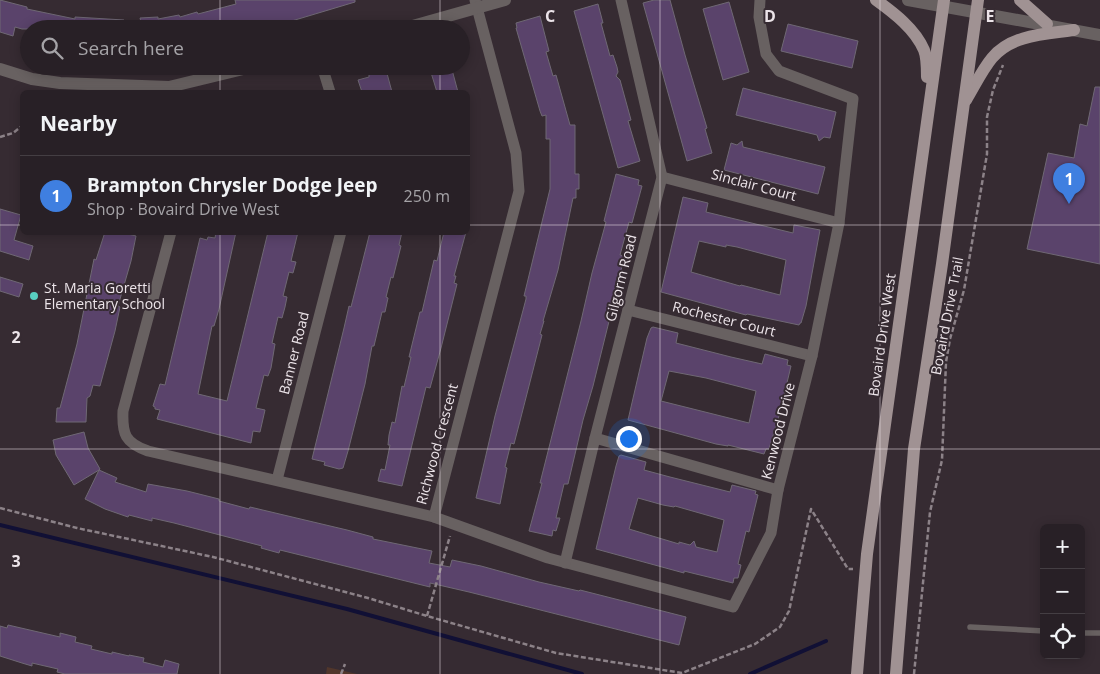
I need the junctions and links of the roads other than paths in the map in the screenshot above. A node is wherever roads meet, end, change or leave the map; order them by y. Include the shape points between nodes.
1 (506, 0) edge
2 (621, 0) edge
3 (760, 0) edge
4 (876, 0) edge
5 (908, 0) edge
6 (1020, 0) edge
7 (943, 3) edge
8 (476, 4) edge
9 (978, 6) edge
10 (429, 20) edge
11 (1047, 24) junction
12 (1074, 30) junction
13 (1100, 35) edge
14 (0, 69) edge
15 (223, 75) edge
16 (325, 75) edge
17 (169, 90) edge
18 (329, 90) edge
19 (929, 97) junction
20 (963, 105) junction
21 (662, 177) junction
22 (839, 223) junction
23 (170, 235) edge
24 (340, 235) edge
25 (628, 310) junction
26 (812, 356) junction
27 (595, 438) junction
28 (277, 480) junction
29 (778, 490) junction
30 (434, 517) junction
31 (565, 563) junction
32 (970, 627) dead end
33 (1040, 631) edge
34 (1085, 633) edge
35 (1100, 633) edge
36 (857, 674) edge
37 (896, 674) edge

1 - 8 street
2 - 21 street, Gilgorm Road
3 - 22 street, Kenwood Drive via 759,17 766,54 779,72 853,98
4 - 19 main road via 899,16 925,51
5 - 7 street
6 - 11 main road
7 - 9 street
7 - 19 main road, Bovaird Drive West
8 - 10 street
8 - 30 street, Richwood Crescent via 516,153 519,191
9 - 11 street
9 - 20 main road
11 - 12 street
12 - 13 street
12 - 20 main road via 1023,38 998,51
14 - 17 street via 60,83
15 - 17 street
16 - 18 street
19 - 36 main road, Bovaird Drive West via 866,570
20 - 37 main road via 914,449
21 - 22 street, Sinclair Court
21 - 25 street, Gilgorm Road
22 - 26 street, Kenwood Drive
23 - 28 street, Richwood Crescent via 122,411 126,437 136,447 148,451
24 - 28 street, Banner Road
25 - 26 street, Rochester Court
25 - 27 street, Gilgorm Road
26 - 29 street, Kenwood Drive
27 - 29 street
27 - 31 street, Gilgorm Road
28 - 30 street, Richwood Crescent
29 - 31 street, Kenwood Drive via 771,533 733,607
30 - 31 street, Kenwood Drive
32 - 33 lane
34 - 35 lane

